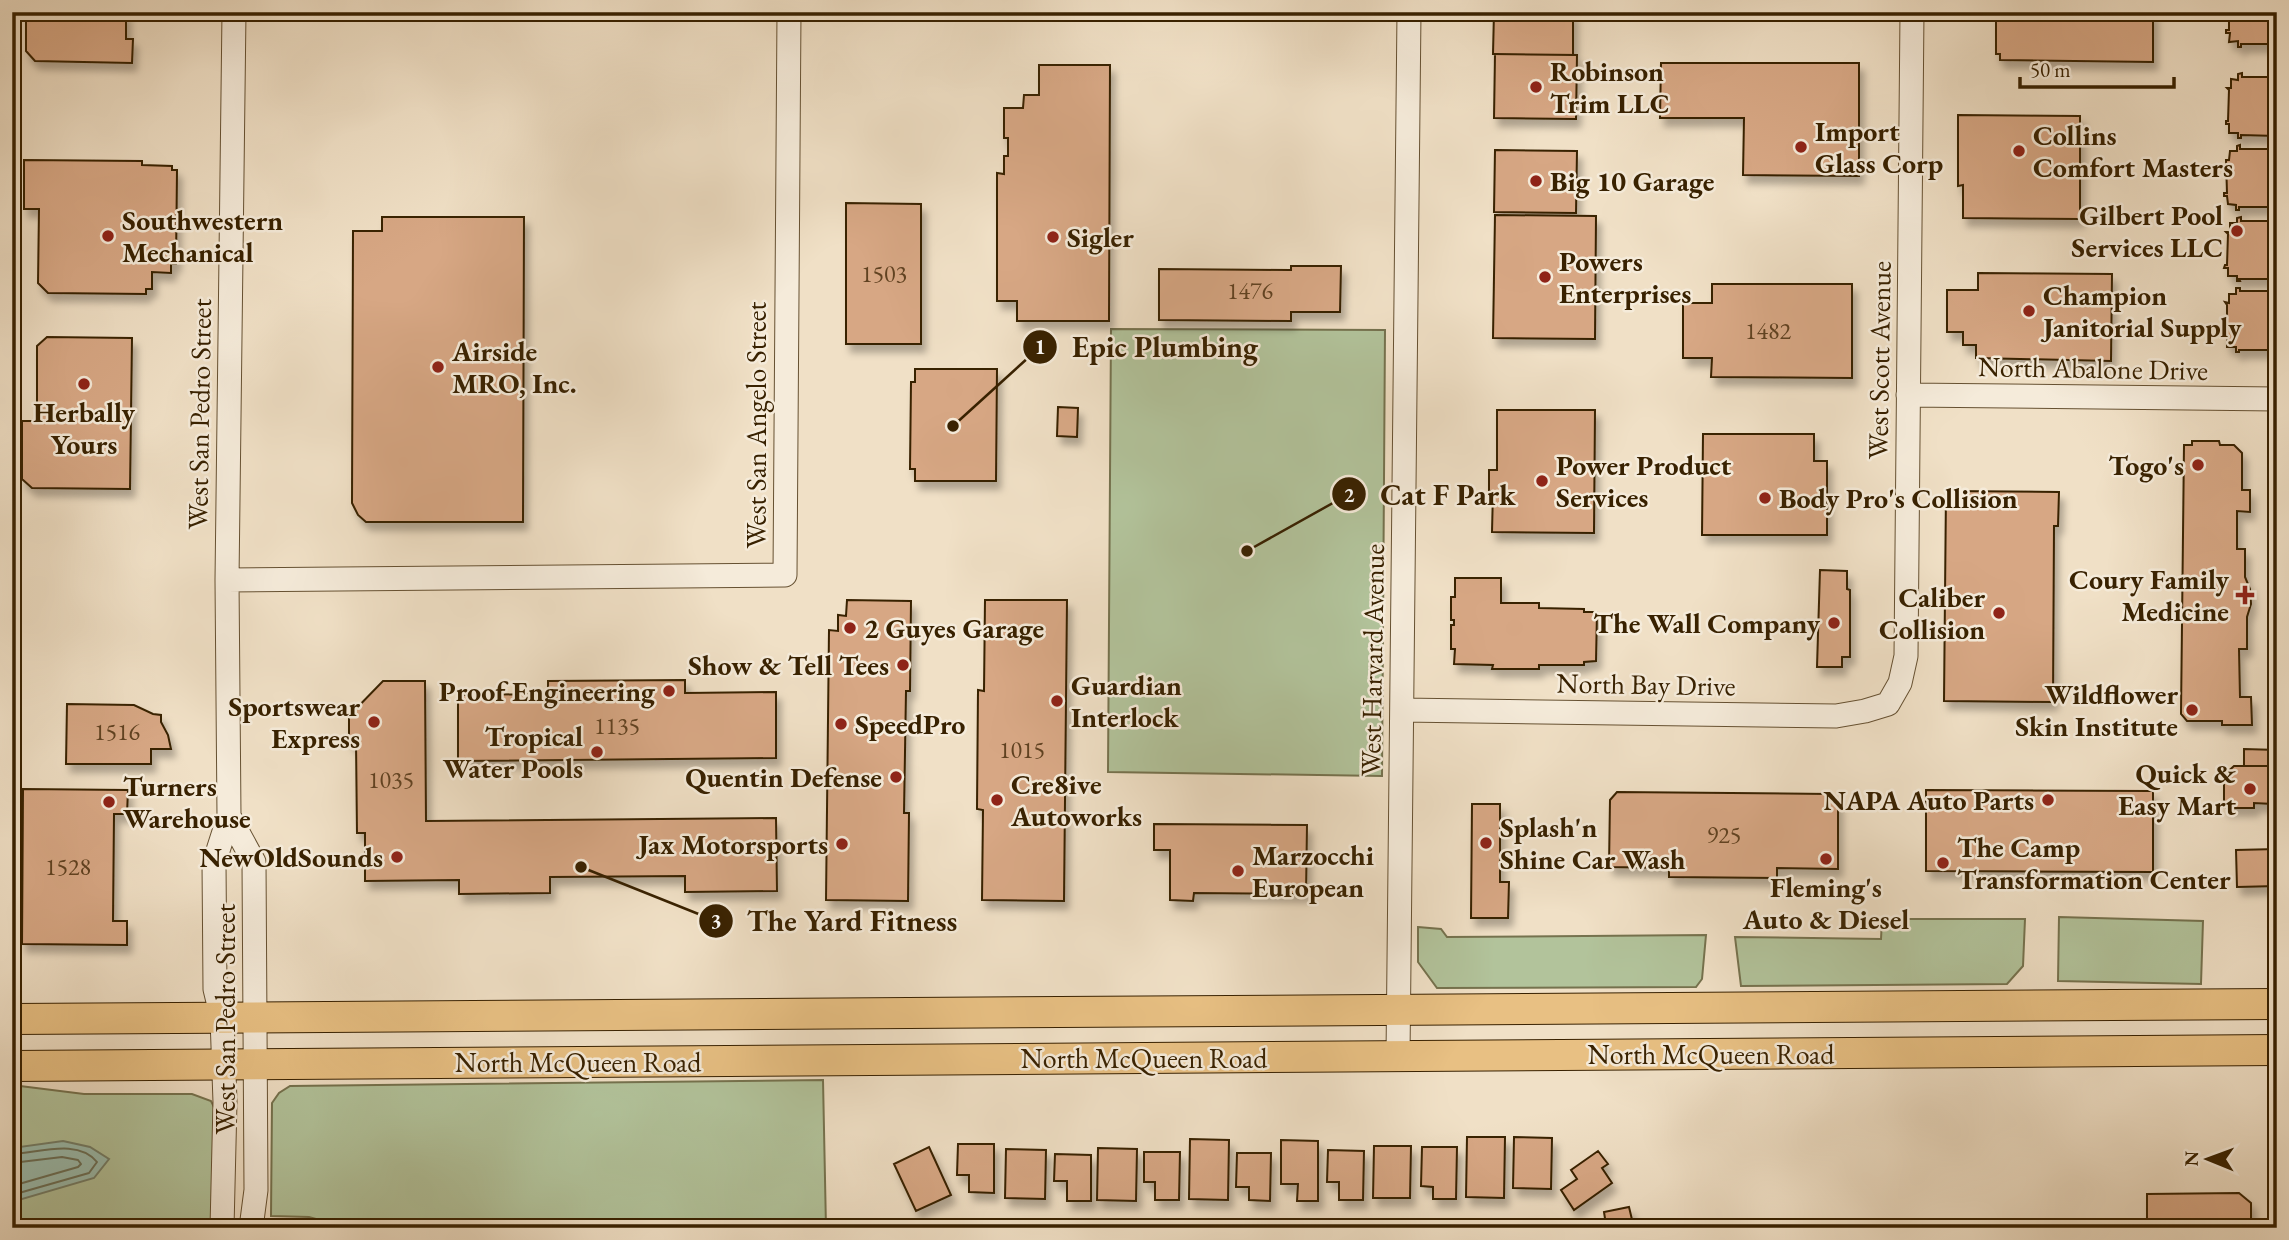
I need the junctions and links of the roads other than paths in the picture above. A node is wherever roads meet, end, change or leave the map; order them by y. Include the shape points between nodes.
1 (234, 12) edge
2 (789, 12) edge
3 (1409, 12) edge
4 (1912, 12) edge
5 (1908, 395) junction
6 (2277, 399) edge
7 (227, 579) junction
8 (1888, 704) joint
9 (1402, 710) junction
10 (229, 816) junction
11 (2277, 1004) edge
12 (1840, 1007) junction
13 (1399, 1010) junction
14 (12, 1018) edge
15 (222, 1018) junction
16 (256, 1018) junction
17 (2277, 1050) edge
18 (1839, 1054) junction
19 (1398, 1056) junction
20 (224, 1064) junction
21 (256, 1064) junction
22 (12, 1066) edge
23 (222, 1228) edge
24 (251, 1228) edge

1 - 7 street, West San Pedro Street
2 - 7 street, West San Angelo Street via 785,575
3 - 9 street, West Harvard Avenue
4 - 5 street, West Scott Avenue
5 - 6 street, North Abalone Drive
5 - 8 street, West Scott Avenue via 1906,656 1900,682
7 - 10 street, West San Pedro Street
8 - 9 street, North Bay Drive via 1836,716
9 - 13 street, West Harvard Avenue
10 - 15 street, West San Pedro Street via 214,863 215,989
10 - 16 street, West San Pedro Street via 254,862
11 - 12 main road, North McQueen Road
12 - 13 main road, North McQueen Road
12 - 18 main road
13 - 16 main road, North McQueen Road
13 - 19 street, West Harvard Avenue
14 - 15 main road, North McQueen Road
15 - 16 main road, North McQueen Road
15 - 20 street, West San Pedro Street
16 - 21 street, West San Pedro Street
17 - 18 main road, North McQueen Road
18 - 19 main road, North McQueen Road
19 - 21 main road, North McQueen Road
20 - 21 main road, North McQueen Road
20 - 22 main road, North McQueen Road
20 - 23 street, West San Pedro Street
21 - 24 street, West San Pedro Street via 256,1190

